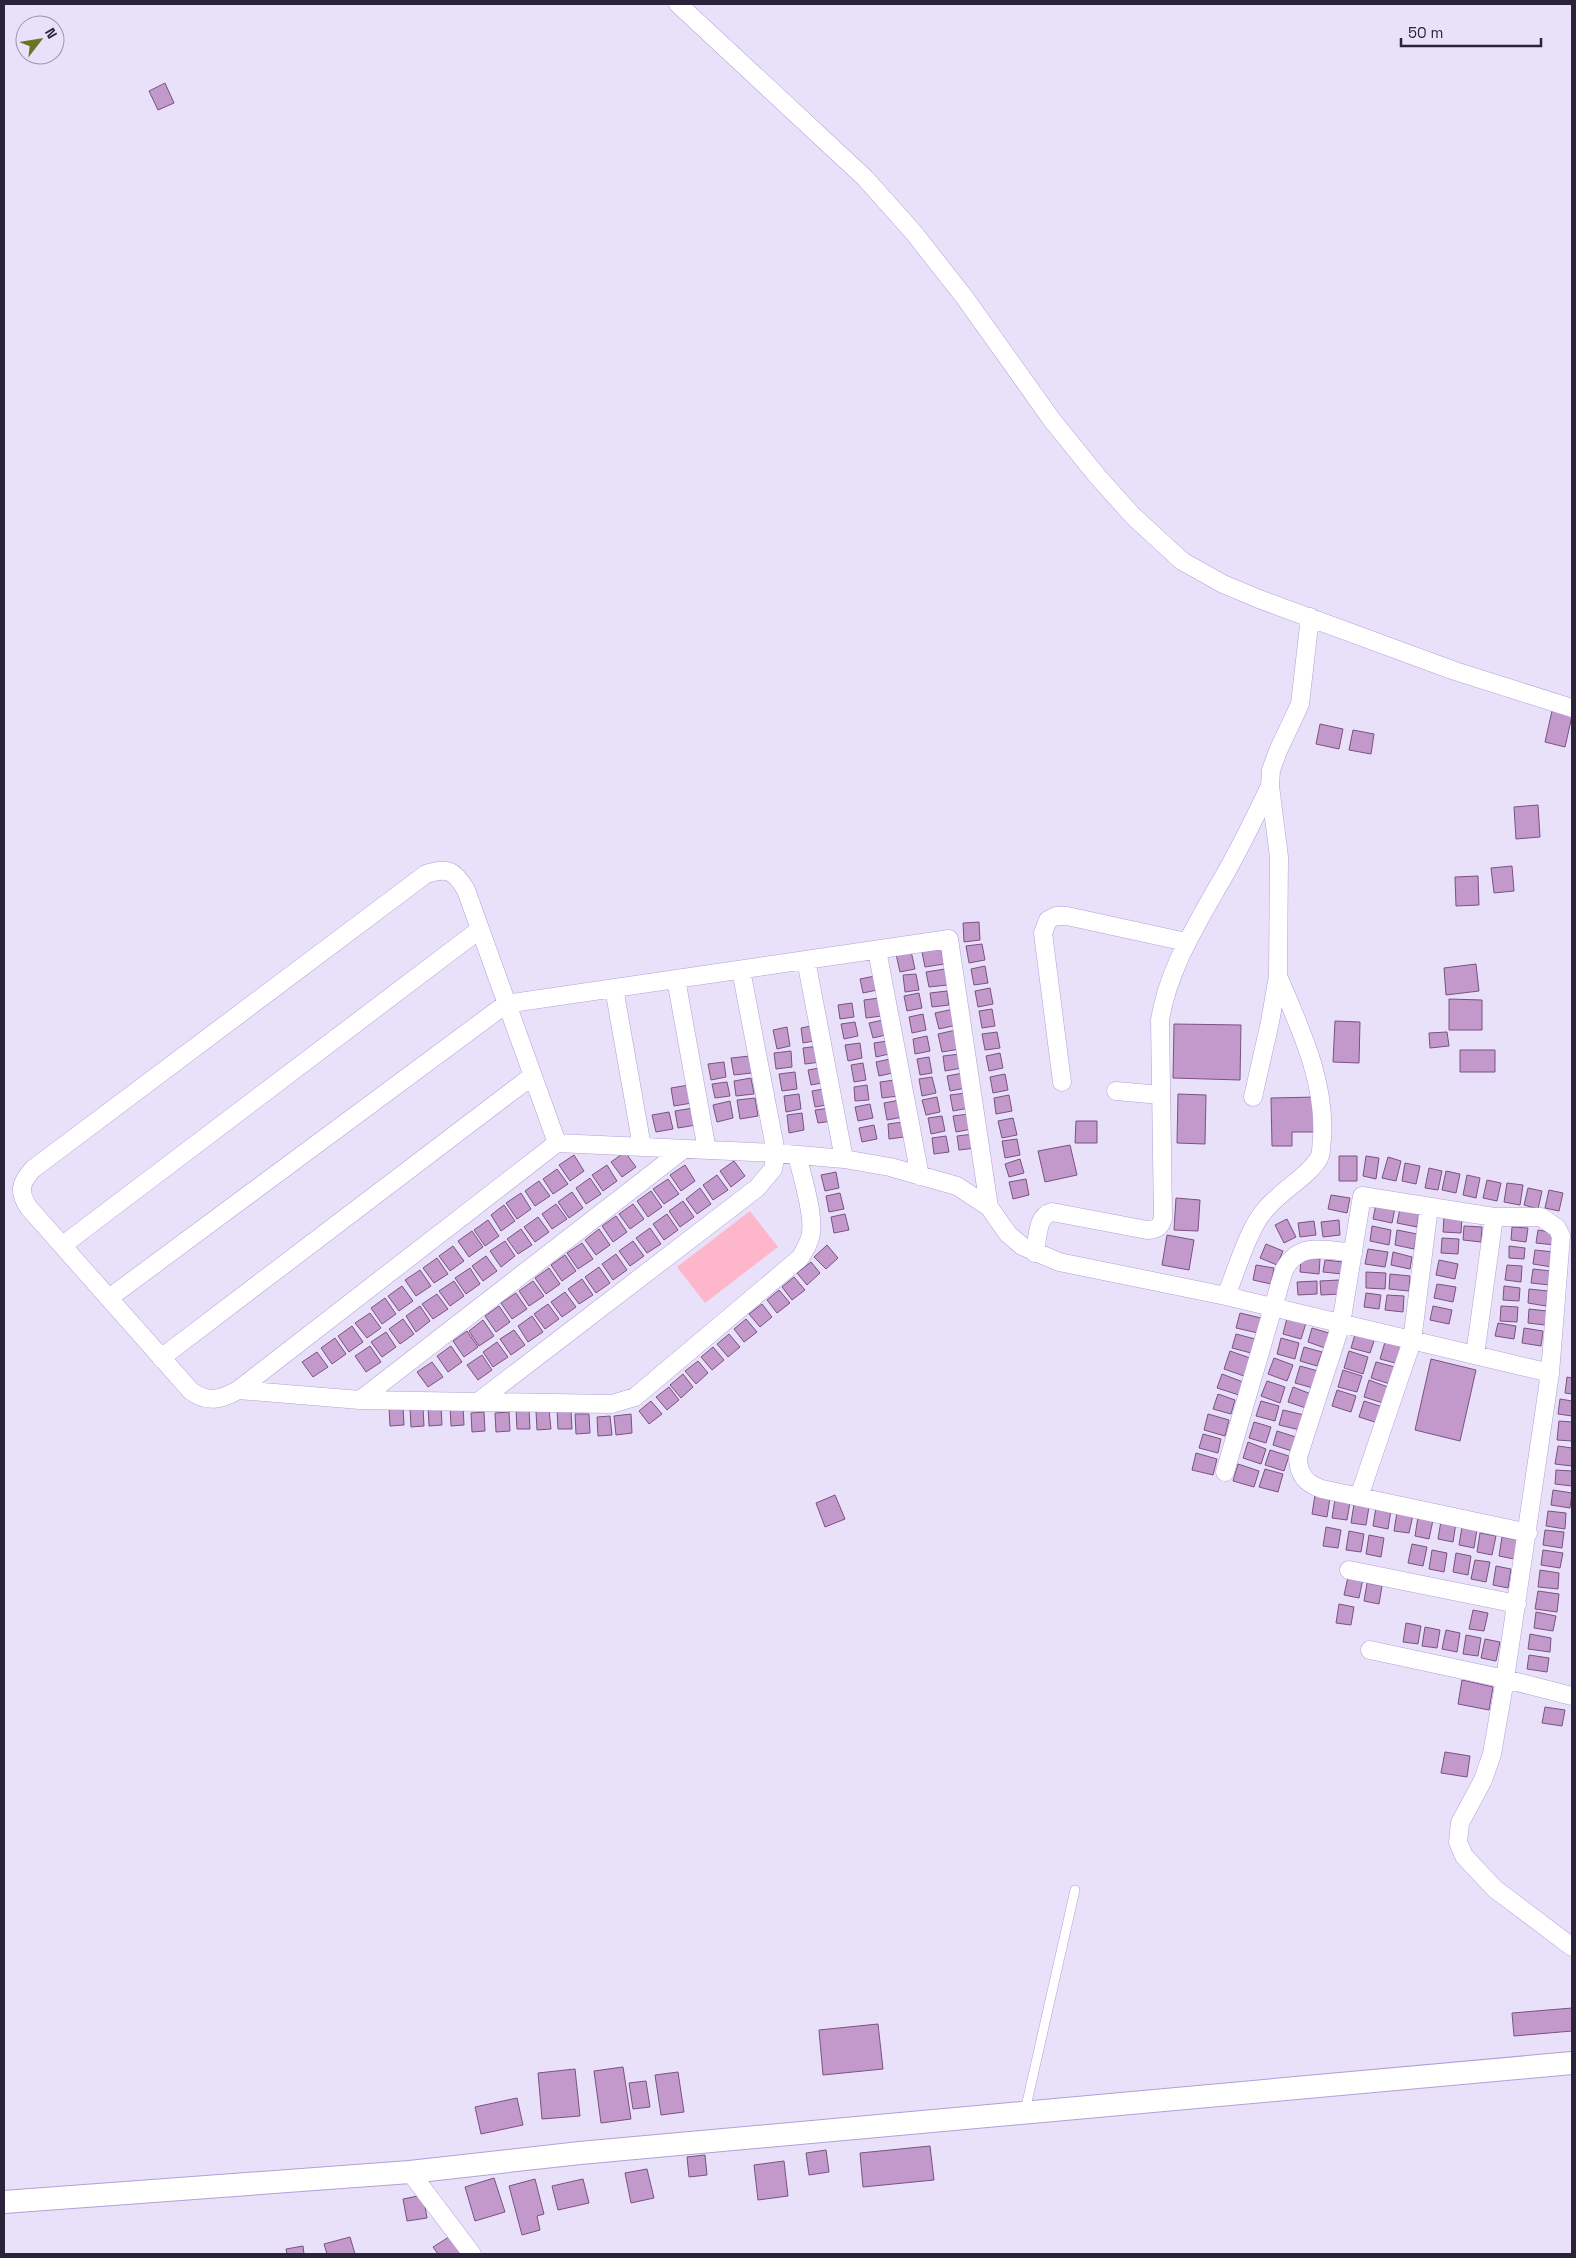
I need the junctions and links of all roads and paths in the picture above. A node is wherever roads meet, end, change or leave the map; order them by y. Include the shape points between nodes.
1 (678, 4) edge
2 (1310, 617) junction
3 (1572, 708) edge
4 (1270, 786) junction
5 (479, 930) junction
6 (1186, 942) junction
7 (876, 950) junction
8 (806, 960) junction
9 (741, 970) junction
10 (1278, 976) junction
11 (676, 979) junction
12 (614, 988) junction
13 (506, 1004) junction
14 (532, 1076) junction
15 (1062, 1082) dead end
16 (1116, 1091) dead end
17 (1161, 1095) junction
18 (1253, 1097) dead end
19 (557, 1144) junction
20 (642, 1147) junction
21 (684, 1149) junction
22 (707, 1150) junction
23 (776, 1153) junction
24 (797, 1156) junction
25 (844, 1159) junction
26 (920, 1176) junction
27 (1429, 1206) junction
28 (989, 1207) junction
29 (1494, 1217) junction
30 (63, 1245) junction
31 (1035, 1253) junction
32 (1353, 1253) junction
33 (1226, 1296) junction
34 (109, 1298) junction
35 (1273, 1308) junction
36 (1341, 1324) junction
37 (1412, 1341) junction
38 (1474, 1355) junction
39 (162, 1358) junction
40 (1550, 1373) junction
41 (238, 1390) junction
42 (360, 1400) junction
43 (478, 1402) junction
44 (1225, 1472) dead end
45 (1359, 1497) junction
46 (1528, 1533) junction
47 (1349, 1570) dead end
48 (1517, 1604) junction
49 (1370, 1650) dead end
50 (1505, 1679) junction
51 (1572, 1696) edge
52 (1075, 1890) dead end
53 (1572, 1947) edge
54 (1572, 2063) edge
55 (1025, 2114) junction
56 (410, 2172) junction
57 (4, 2202) edge
58 (472, 2254) edge

1 - 2 street via 865,178 965,298 1098,478 1133,516 1182,560 1215,579 1258,599
2 - 3 street via 1455,671
2 - 4 street via 1300,704 1278,751
4 - 6 street via 1243,843
4 - 10 street via 1279,857
5 - 13 street
5 - 30 street
5 - 30 street via 459,878 449,870 426,874 33,1169 21,1184 20,1192
6 - 15 street via 1067,916 1048,920 1043,933
6 - 17 street via 1170,979 1162,1011
7 - 8 street
7 - 26 street
7 - 28 street via 949,939
8 - 9 street
8 - 25 street
9 - 11 street
9 - 23 street
10 - 18 street
10 - 33 street via 1314,1068 1322,1106 1320,1156 1312,1169 1278,1195 1263,1212
11 - 12 street
11 - 22 street
12 - 13 street
12 - 20 street
13 - 14 street
13 - 34 street
14 - 19 street
14 - 39 street
16 - 17 street
17 - 31 street via 1162,1224 1147,1230 1052,1212 1042,1218
19 - 20 street
19 - 41 street
20 - 21 street
21 - 22 street
21 - 42 street
22 - 23 street
23 - 24 street
23 - 43 street via 773,1169 757,1188
24 - 25 street
24 - 43 street via 811,1218 808,1246 790,1268 646,1390 612,1404
25 - 26 street
26 - 28 street via 957,1186
27 - 29 street
27 - 32 street via 1362,1196
27 - 37 street
28 - 31 street via 1008,1234
29 - 38 street
29 - 40 street via 1541,1217 1557,1228 1561,1236
30 - 34 street
31 - 33 street via 1059,1262
32 - 35 street via 1317,1250 1296,1253 1284,1270
32 - 36 street
33 - 35 street
34 - 39 street
35 - 36 street
35 - 44 street
36 - 37 street
36 - 45 street via 1298,1466 1303,1478 1312,1486
37 - 38 street
37 - 45 street
38 - 40 street
39 - 41 street via 200,1398 214,1400
40 - 46 street
41 - 42 street
42 - 43 street
45 - 46 street
46 - 48 street
47 - 48 street
48 - 50 street
49 - 50 street
50 - 51 street
50 - 53 street via 1492,1754 1483,1780 1460,1824 1458,1842 1464,1856 1495,1890
52 - 55 lane
54 - 55 street
55 - 56 street via 580,2153
56 - 57 street
56 - 58 street

